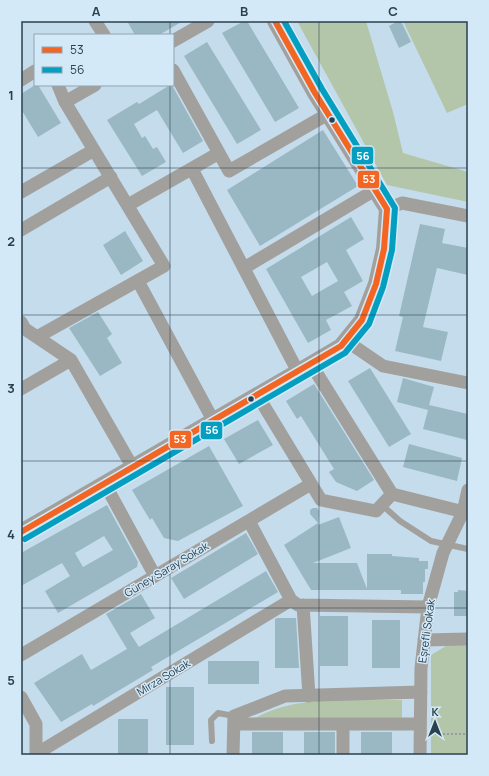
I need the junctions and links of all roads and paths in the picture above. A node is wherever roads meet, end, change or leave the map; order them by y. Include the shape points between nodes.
1 (95, 21) edge
2 (208, 21) edge
3 (275, 21) edge
4 (103, 34) edge
5 (174, 40) edge
6 (34, 72) edge
7 (174, 72) edge
8 (21, 80) edge
9 (58, 86) edge
10 (93, 86) edge
11 (65, 102) junction
12 (328, 114) junction
13 (94, 150) junction
14 (219, 153) junction
15 (192, 169) junction
16 (111, 177) junction
17 (376, 190) junction
18 (21, 192) edge
19 (128, 206) junction
20 (387, 209) junction
21 (468, 216) edge
22 (21, 230) edge
23 (244, 268) junction
24 (138, 281) junction
25 (21, 322) edge
26 (37, 337) junction
27 (345, 340) junction
28 (70, 360) junction
29 (305, 368) junction
30 (468, 383) edge
31 (21, 389) edge
32 (258, 396) junction
33 (214, 422) junction
34 (133, 468) junction
35 (105, 484) junction
36 (311, 484) junction
37 (468, 490) edge
38 (392, 494) junction
39 (382, 505) junction
40 (465, 512) edge
41 (249, 521) junction
42 (21, 532) edge
43 (447, 546) junction
44 (468, 549) edge
45 (155, 576) junction
46 (291, 600) junction
47 (303, 605) junction
48 (428, 607) junction
49 (424, 640) junction
50 (468, 640) edge
51 (21, 655) edge
52 (421, 692) junction
53 (309, 696) junction
54 (21, 698) edge
55 (234, 720) junction
56 (343, 724) junction
57 (420, 729) junction
58 (468, 734) edge
59 (212, 741) dead end
60 (36, 755) edge
61 (234, 755) edge
62 (343, 755) edge
63 (420, 755) edge

1 - 4 street
2 - 5 street
3 - 12 street
6 - 8 street
7 - 14 street
9 - 11 street
10 - 11 street
11 - 13 street
12 - 14 street via 229,171
12 - 17 street
13 - 16 street
13 - 18 street
14 - 15 street
15 - 19 street
15 - 23 street
16 - 19 street
16 - 22 street
17 - 20 street
17 - 23 street
19 - 24 street via 164,266
20 - 21 street via 402,203
20 - 27 street via 384,249 376,284 362,320
23 - 29 street
24 - 26 street
24 - 33 street
25 - 26 street via 25,329
26 - 28 street
27 - 29 street via 341,346
27 - 30 street via 383,366
28 - 31 street
28 - 34 street
29 - 32 street
29 - 38 street
32 - 33 street
32 - 36 street
33 - 34 street
34 - 35 street
35 - 42 street
35 - 45 street
36 - 39 street via 321,500 376,512
36 - 41 street, Güney Saray Sokak
37 - 40 street, Eşrefli Sokak
38 - 39 street
38 - 40 street
39 - 43 lane via 400,521 431,541
40 - 43 street, Eşrefli Sokak
41 - 45 street, Güney Saray Sokak
41 - 46 street
43 - 44 lane
43 - 48 street, Eşrefli Sokak
45 - 51 street, Güney Saray Sokak
46 - 47 street
46 - 60 street, Mirza Sokak
47 - 48 street
47 - 53 street
48 - 49 street, Eşrefli Sokak
49 - 50 street
49 - 52 street, Eşrefli Sokak
52 - 53 street
52 - 57 street, Eşrefli Sokak
53 - 55 street via 285,696
54 - 60 street via 36,724
55 - 56 street
55 - 59 lane via 218,713 211,720
55 - 61 street
56 - 57 street
56 - 62 street
57 - 58 path
57 - 63 street, Eşrefli Sokak

